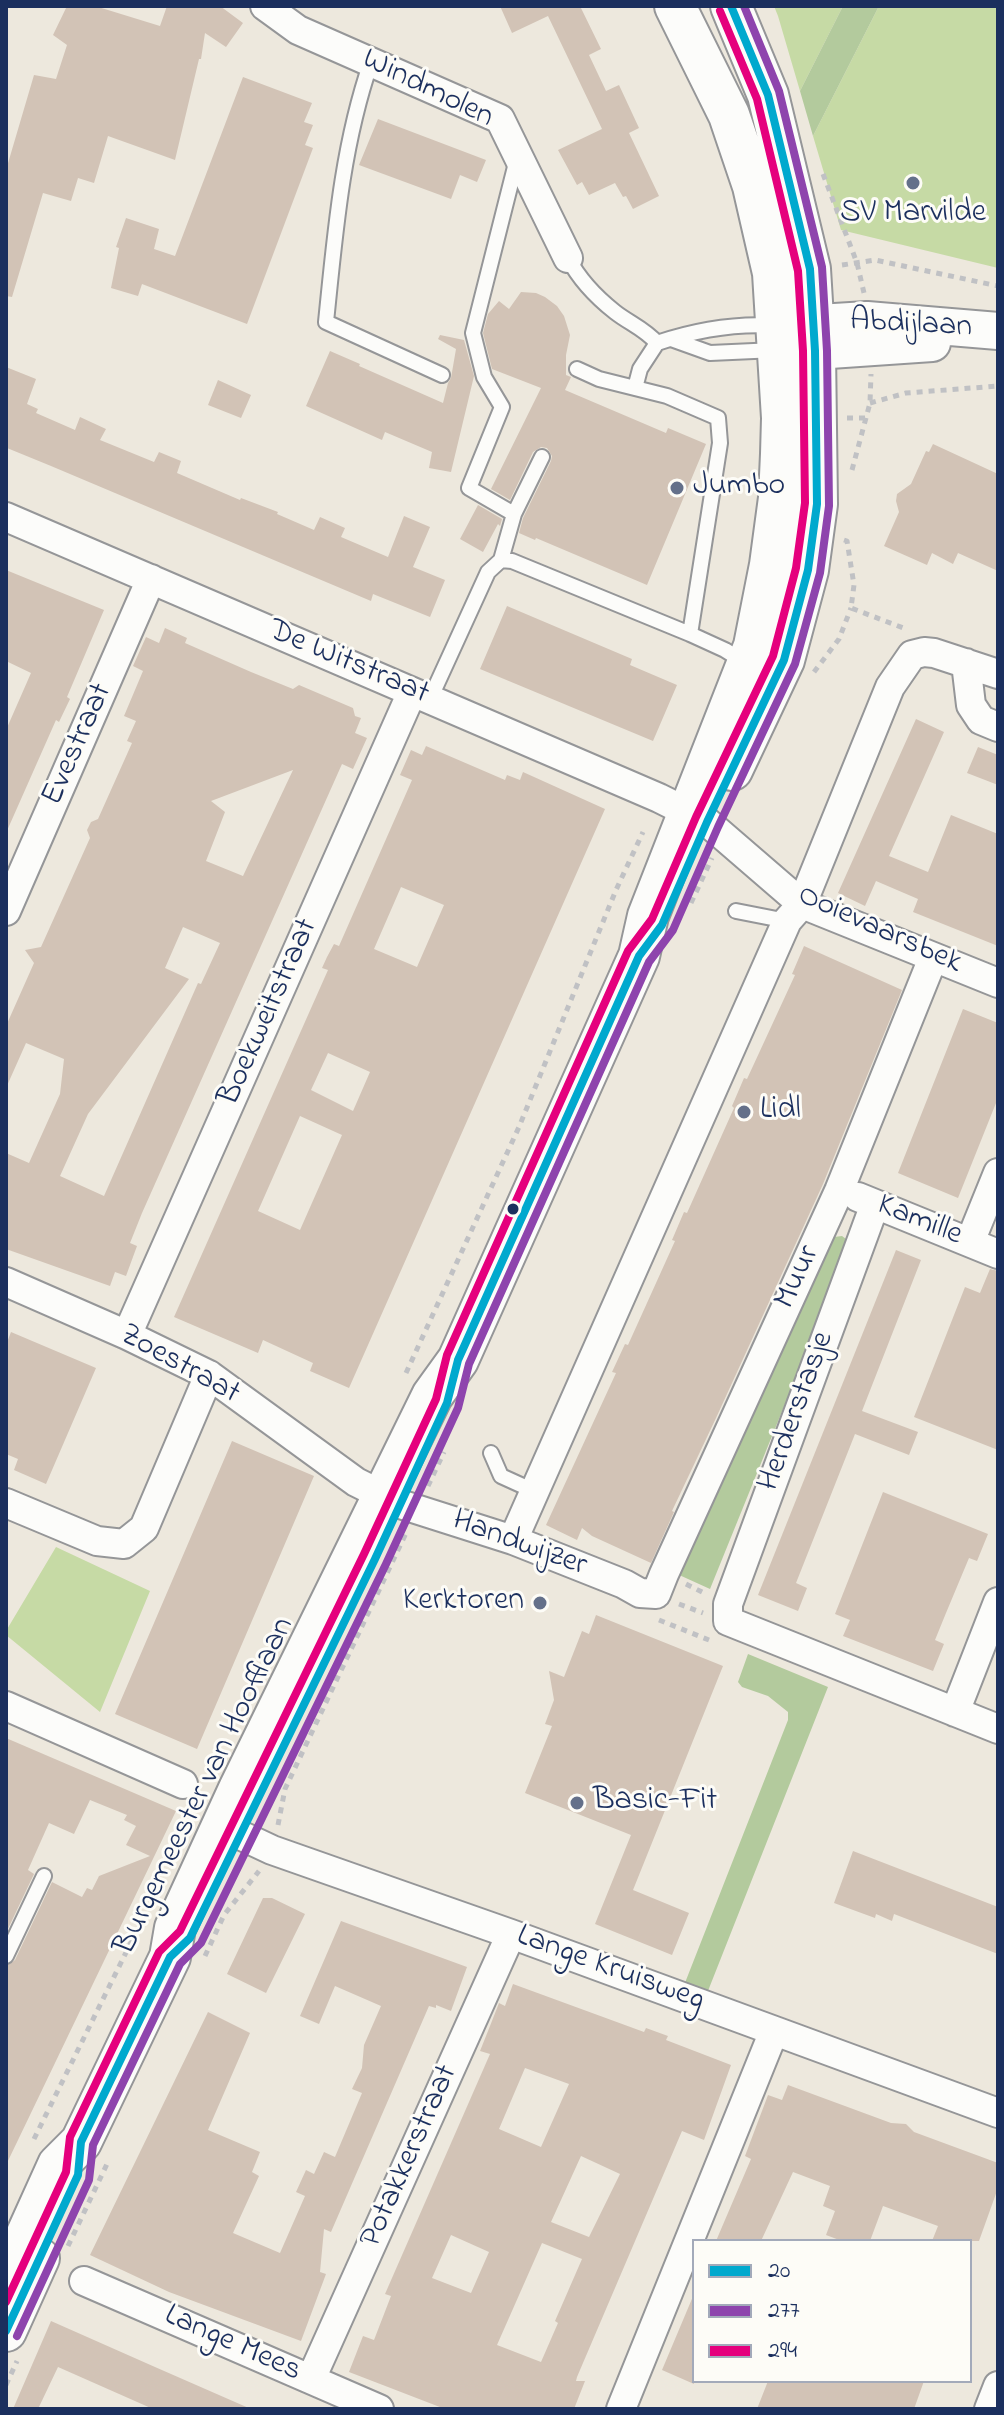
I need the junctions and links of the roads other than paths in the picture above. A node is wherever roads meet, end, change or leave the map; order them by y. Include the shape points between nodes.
1 (265, 6) edge
2 (675, 6) edge
3 (731, 6) edge
4 (371, 62) junction
5 (518, 154) junction
6 (568, 258) joint
7 (998, 334) edge
8 (795, 337) junction
9 (664, 341) junction
10 (577, 369) dead end
11 (442, 375) dead end
12 (635, 388) junction
13 (542, 457) dead end
14 (514, 514) junction
15 (6, 517) edge
16 (501, 560) junction
17 (151, 579) junction
18 (690, 634) junction
19 (966, 663) junction
20 (747, 664) junction
21 (998, 674) edge
22 (421, 695) junction
23 (998, 727) edge
24 (685, 810) junction
25 (6, 911) edge
26 (736, 911) dead end
27 (795, 912) junction
28 (933, 958) junction
29 (998, 983) edge
30 (998, 1173) edge
31 (839, 1191) junction
32 (875, 1204) junction
33 (970, 1242) junction
34 (998, 1254) edge
35 (6, 1282) edge
36 (127, 1335) junction
37 (209, 1375) junction
38 (491, 1453) dead end
39 (534, 1491) junction
40 (391, 1500) junction
41 (6, 1503) edge
42 (513, 1540) junction
43 (653, 1587) joint
44 (998, 1602) edge
45 (6, 1706) edge
46 (955, 1712) junction
47 (998, 1729) edge
48 (183, 1784) dead end
49 (231, 1831) junction
50 (44, 1876) dead end
51 (511, 1934) junction
52 (6, 1956) edge
53 (774, 2031) junction
54 (998, 2113) edge
55 (16, 2263) edge
56 (84, 2281) dead end
57 (6, 2331) edge
58 (311, 2379) junction
59 (998, 2386) edge
60 (379, 2409) edge
61 (621, 2409) edge
62 (989, 2409) edge

1 - 4 street, Windmolen via 298,30
2 - 8 main road, Burgemeester van Hoofflaan via 729,115
3 - 8 main road, Burgemeester van Hoofflaan via 768,95 810,269
4 - 5 street, Windmolen via 500,119
4 - 11 lane via 350,130 326,322
5 - 6 street, Windmolen
5 - 14 lane via 473,333 484,377 502,407 469,488
6 - 9 lane via 616,313
7 - 8 street, Abdijlaan via 916,345
8 - 9 lane via 736,326
8 - 9 lane via 710,353
8 - 20 main road, Burgemeester van Hoofflaan via 782,418 770,565
8 - 24 main road, Burgemeester van Hoofflaan via 817,504 808,570 784,660
9 - 12 lane via 640,369
10 - 12 lane
12 - 18 lane via 718,418 720,443
13 - 14 lane
14 - 16 lane
15 - 17 street, De Witstraat
16 - 18 lane
16 - 22 lane via 488,572
17 - 22 street, De Witstraat
17 - 25 street, Evestraat
18 - 20 lane
19 - 21 street
19 - 23 street via 971,705 981,720
19 - 27 street via 918,653 890,687
20 - 24 main road, Burgemeester van Hoofflaan
22 - 24 street, De Witstraat
22 - 36 street, Boekweitstraat
24 - 27 street, Ooievaarsbek
24 - 40 main road, Burgemeester van Hoofflaan via 639,956 458,1360 432,1396
26 - 27 lane
27 - 28 street, Ooievaarsbek
27 - 39 street
28 - 29 street, Ooievaarsbek
28 - 31 street, Muur
30 - 33 street
31 - 32 street, Kamille
31 - 43 street, Muur
32 - 33 street, Kamille
32 - 46 street, Herderstasje via 736,1619
33 - 34 street, Kamille
35 - 36 street, Zoestraat
36 - 37 street, Zoestraat
37 - 40 street, Zoestraat via 356,1482
37 - 41 street via 144,1528 124,1544 97,1541
38 - 39 lane via 501,1476
39 - 42 street
40 - 42 street, Handwijzer
40 - 49 main road, Burgemeester van Hoofflaan via 239,1789
42 - 43 street, Handwijzer via 624,1584
44 - 46 street
45 - 48 street
46 - 47 street
49 - 51 street, Lange Kruisweg
49 - 55 main road, Burgemeester van Hoofflaan via 175,1928 170,1957 81,2142 58,2165
50 - 52 lane
51 - 53 street, Lange Kruisweg
51 - 58 street, Potakkerstraat
53 - 54 street, Lange Kruisweg
53 - 61 street
55 - 57 main road, Burgemeester van Hoofflaan
56 - 58 street, Lange Mees
58 - 60 street, Lange Mees
59 - 62 street

